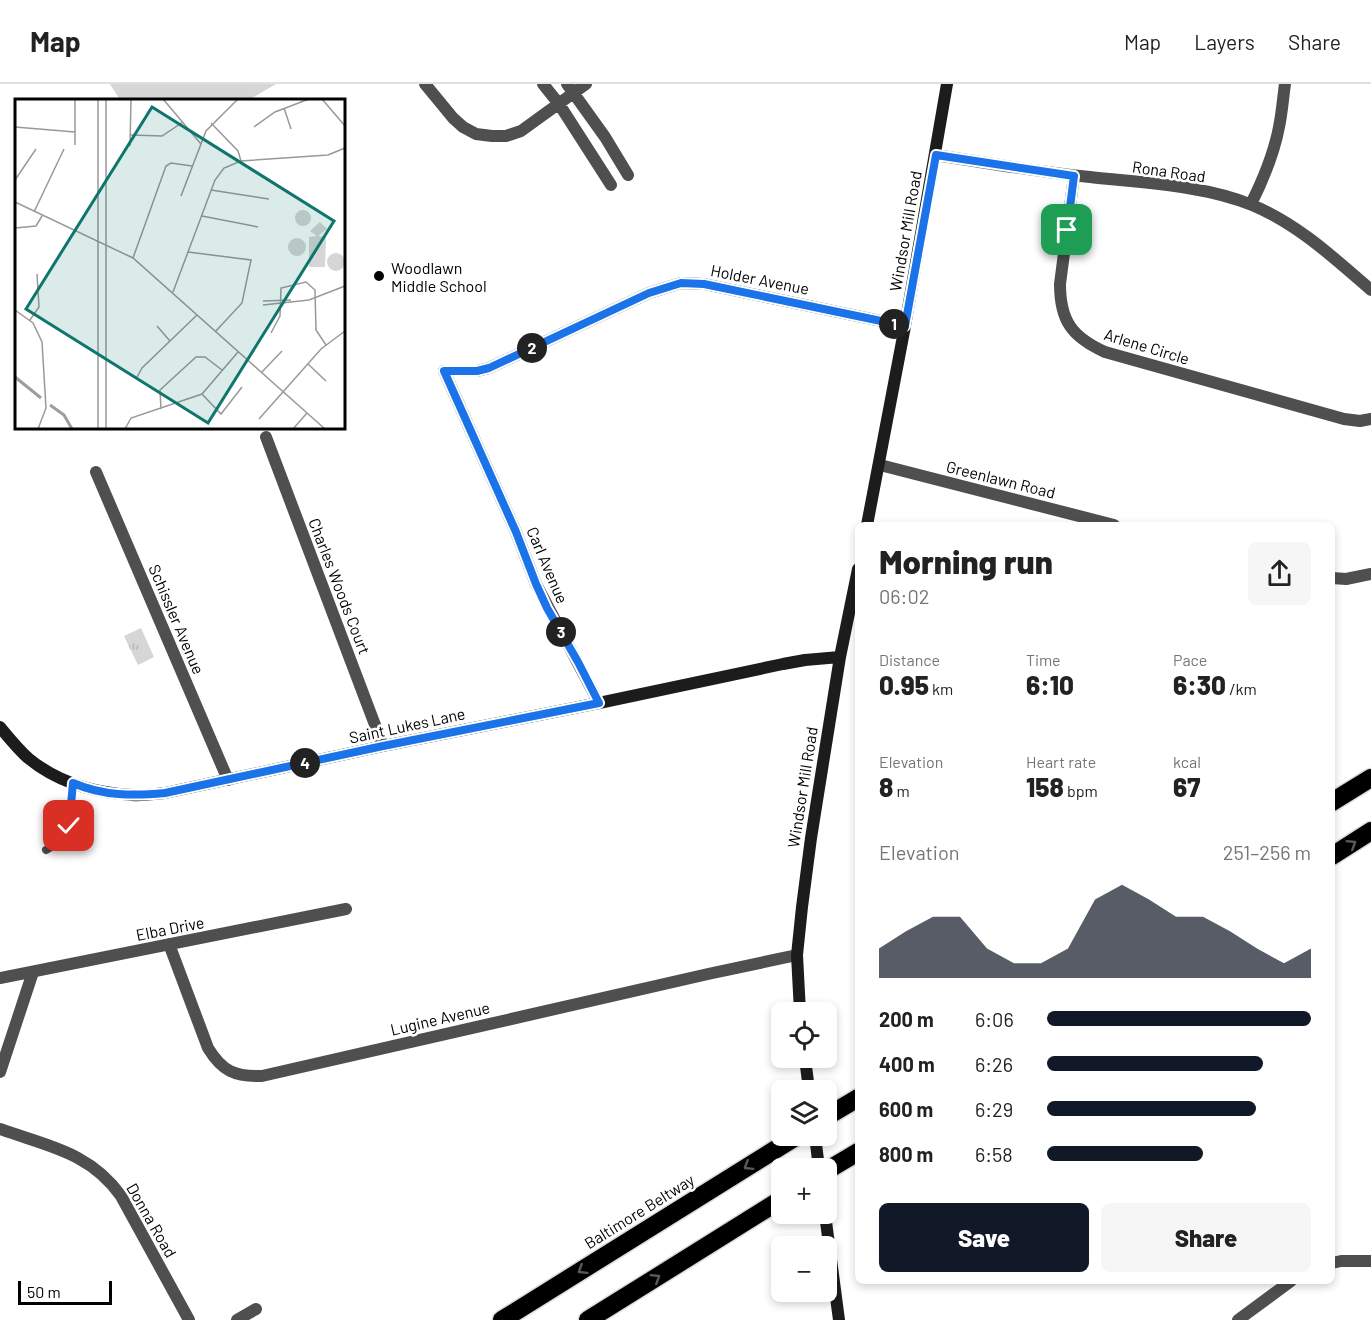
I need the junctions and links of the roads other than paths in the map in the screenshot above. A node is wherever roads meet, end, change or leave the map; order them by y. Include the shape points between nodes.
1 (424, 84) edge
2 (543, 84) edge
3 (585, 84) edge
4 (947, 84) edge
5 (1286, 84) edge
6 (570, 88) edge
7 (559, 104) junction
8 (936, 155) junction
9 (628, 175) dead end
10 (1074, 176) junction
11 (610, 185) dead end
12 (1251, 204) junction
13 (1371, 290) edge
14 (905, 326) junction
15 (444, 371) joint
16 (1371, 419) edge
17 (266, 437) dead end
18 (880, 465) junction
19 (96, 471) dead end
20 (868, 522) edge
21 (1086, 522) edge
22 (1371, 573) edge
23 (1335, 578) edge
24 (855, 584) edge
25 (840, 657) junction
26 (599, 703) junction
27 (0, 727) edge
28 (383, 746) junction
29 (1371, 778) edge
30 (228, 780) junction
31 (73, 783) junction
32 (1335, 800) edge
33 (1371, 831) edge
34 (46, 850) dead end
35 (1335, 854) edge
36 (346, 909) dead end
37 (169, 944) junction
38 (797, 955) junction
39 (33, 972) junction
40 (0, 978) edge
41 (799, 1002) edge
42 (0, 1072) edge
43 (855, 1100) edge
44 (837, 1110) edge
45 (0, 1130) edge
46 (781, 1146) edge
47 (855, 1154) edge
48 (837, 1164) edge
49 (771, 1206) edge
50 (827, 1224) edge
51 (1371, 1261) edge
52 (1335, 1262) edge
53 (1287, 1284) edge
54 (256, 1309) dead end
55 (189, 1320) edge
56 (237, 1320) edge
57 (502, 1320) edge
58 (588, 1320) edge
59 (839, 1320) edge
60 (1238, 1320) edge

1 - 7 street via 453,118 477,134 506,136 521,131
2 - 7 street
3 - 6 street
4 - 8 main road, Windsor Mill Road
5 - 12 street via 1274,147
6 - 7 street
6 - 9 street
7 - 11 street
8 - 10 street, Rona Road
8 - 14 main road, Windsor Mill Road
10 - 12 street, Rona Road via 1199,190
10 - 16 street, Arlene Circle via 1060,300 1070,326 1088,344 1344,419
12 - 13 street, Rona Road via 1305,234
14 - 15 street, Holder Avenue via 704,284 681,283 649,293 489,368
14 - 18 main road, Windsor Mill Road
15 - 26 street, Carl Avenue via 547,608
17 - 28 street, Charles Woods Court
18 - 20 main road, Windsor Mill Road
18 - 21 street, Greenlawn Road
19 - 30 street, Schissler Avenue
22 - 23 street
24 - 25 main road, Windsor Mill Road
25 - 26 main road, Saint Lukes Lane via 805,660
25 - 38 main road, Windsor Mill Road
26 - 28 main road, Saint Lukes Lane
27 - 31 main road, Saint Lukes Lane via 28,758
28 - 30 main road, Saint Lukes Lane
29 - 32 highway
30 - 31 main road, Saint Lukes Lane via 135,795 105,793
31 - 34 lane via 66,838
35 -> 33 highway
36 - 37 street, Elba Drive
37 - 38 street, Lugine Avenue via 211,1053 222,1066 246,1077
37 - 39 street, Elba Drive
38 - 41 main road, Windsor Mill Road
39 - 40 street, Elba Drive
39 - 42 street
43 - 44 highway
45 - 55 street, Donna Road via 68,1152 86,1161 111,1183
46 -> 57 highway, Baltimore Beltway
47 - 48 highway
58 -> 49 highway
50 - 59 main road
51 - 52 street
53 - 60 street
54 - 56 street

